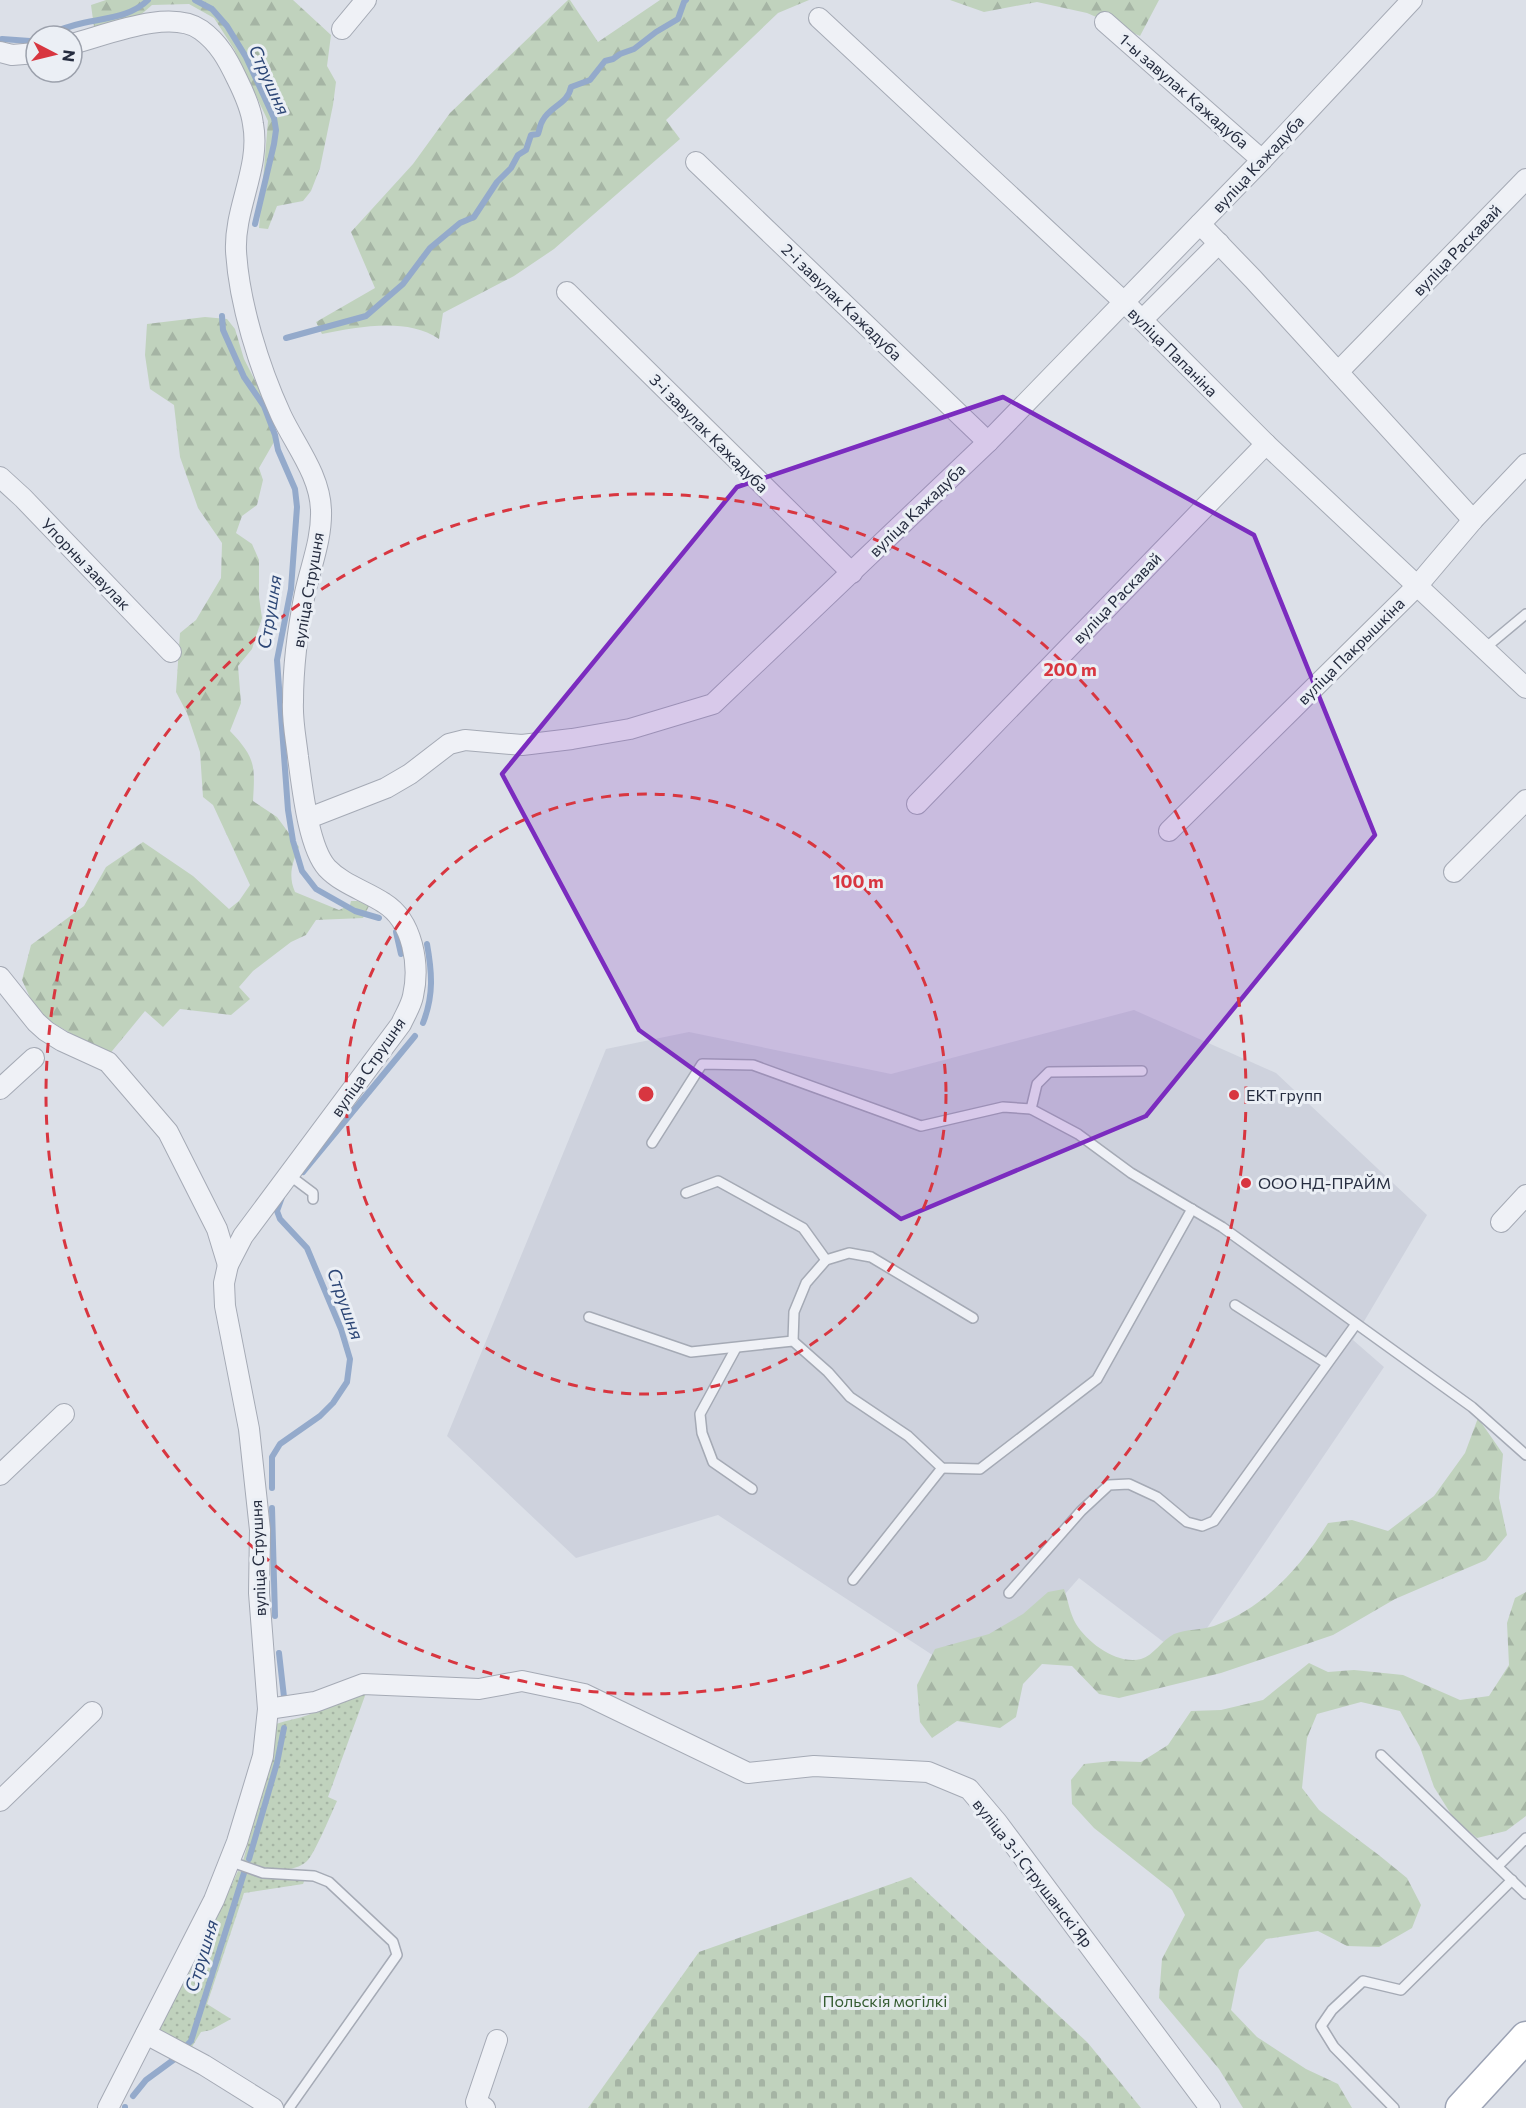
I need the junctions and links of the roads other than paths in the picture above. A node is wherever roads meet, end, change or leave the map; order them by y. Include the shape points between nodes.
1 (366, 0) edge
2 (1412, 0) edge
3 (819, 18) dead end
4 (1105, 22) dead end
5 (342, 29) dead end
6 (84, 41) edge
7 (0, 52) edge
8 (24, 54) edge
9 (1262, 160) junction
10 (696, 162) dead end
11 (1526, 179) edge
12 (1200, 225) junction
13 (1219, 243) junction
14 (567, 292) dead end
15 (1123, 301) junction
16 (1142, 320) junction
17 (1338, 372) junction
18 (988, 442) junction
19 (1266, 444) junction
20 (1526, 464) edge
21 (0, 477) edge
22 (1473, 520) junction
23 (852, 573) junction
24 (1418, 585) junction
25 (1526, 614) edge
26 (1484, 649) junction
27 (171, 652) dead end
28 (1526, 688) edge
29 (1526, 801) edge
30 (917, 804) dead end
31 (309, 818) junction
32 (1169, 831) dead end
33 (1454, 872) dead end
34 (0, 977) edge
35 (34, 1058) dead end
36 (1142, 1071) dead end
37 (0, 1089) edge
38 (1031, 1109) junction
39 (652, 1143) dead end
40 (289, 1175) junction
41 (686, 1193) dead end
42 (1526, 1195) edge
43 (313, 1199) dead end
44 (1192, 1209) junction
45 (1501, 1222) dead end
46 (826, 1260) junction
47 (228, 1264) junction
48 (1235, 1305) dead end
49 (589, 1317) dead end
50 (973, 1318) dead end
51 (1356, 1324) junction
52 (793, 1341) junction
53 (736, 1348) junction
54 (1326, 1363) junction
55 (64, 1414) dead end
56 (1526, 1455) edge
57 (942, 1468) junction
58 (0, 1474) edge
59 (752, 1489) dead end
60 (853, 1580) dead end
61 (1009, 1593) dead end
62 (268, 1709) junction
63 (92, 1712) dead end
64 (1381, 1755) dead end
65 (0, 1800) edge
66 (1526, 1838) edge
67 (229, 1861) junction
68 (1498, 1866) junction
69 (1512, 1880) junction
70 (1526, 1894) edge
71 (146, 2034) junction
72 (1526, 2037) edge
73 (497, 2040) dead end
74 (108, 2108) edge
75 (273, 2108) edge
76 (289, 2108) edge
77 (485, 2108) edge
78 (1210, 2108) edge
79 (1394, 2108) edge
80 (1461, 2108) edge

1 - 5 street
2 - 9 street, вуліца Кажадуба
3 - 15 street, вуліца Папаніна
4 - 9 street, 1-ы завулак Кажадуба
6 - 31 street, вуліца Струшня via 157,21 180,21 212,39 226,56 246,97 254,126 236,249 241,284 262,369 281,417 316,483 321,508 319,540 297,646 292,704
7 - 8 street
9 - 12 street, вуліца Кажадуба
10 - 18 street, 2-і завулак Кажадуба
11 - 17 street, вуліца Раскавай
12 - 13 street
12 - 15 street, вуліца Кажадуба
13 - 16 street
13 - 17 street
14 - 23 street, 3-і завулак Кажадуба
15 - 16 street, вуліца Папаніна
15 - 18 street, вуліца Кажадуба
16 - 19 street, вуліца Папаніна
17 - 22 street
18 - 23 street, вуліца Кажадуба
19 - 24 street, вуліца Папаніна
19 - 30 street, вуліца Раскавай
20 - 22 street, вуліца Пакрышкіна
21 - 27 street, Упорны завулак
22 - 24 street, вуліца Пакрышкіна
23 - 31 street, вуліца Кажадуба via 713,704 630,729 572,740 522,745 465,740 449,744 386,788
24 - 26 street, вуліца Папаніна
24 - 32 street, вуліца Пакрышкіна
25 - 26 lane
26 - 28 street, вуліца Папаніна
29 - 33 street
31 - 40 street, вуліца Струшня via 314,842 327,867 388,904 407,926 412,941 413,996 401,1024
34 - 47 street via 36,1023 55,1037 108,1062 168,1132 217,1229
35 - 37 street
36 - 38 lane via 1049,1072 1037,1084
38 - 39 lane via 1003,1107 921,1126 753,1065 702,1064
38 - 44 lane via 1078,1134 1131,1173
40 - 43 lane via 313,1193
40 - 47 street, вуліца Струшня via 243,1236
41 - 46 lane via 718,1181 803,1228
42 - 45 street
44 - 51 lane
44 - 57 lane via 1097,1379 980,1469
46 - 50 lane via 849,1253 871,1257
46 - 52 lane via 806,1283 794,1312
47 - 62 street, вуліца Струшня via 225,1306 249,1429 260,1530 259,1593
48 - 54 lane
49 - 53 lane via 691,1352
51 - 54 lane
51 - 56 lane via 1472,1407
52 - 53 lane
52 - 57 lane via 850,1397 908,1436
53 - 59 lane via 700,1414 702,1433 713,1462
54 - 61 lane via 1214,1521 1202,1526 1187,1522 1157,1497 1129,1484 1109,1485
55 - 58 street
57 - 60 lane
62 - 67 street, вуліца Струшня via 263,1756
62 - 78 street, вуліца 3-і Струшанскі Яр via 315,1702 363,1684 479,1689 522,1681 584,1694 748,1773 814,1766 928,1772 969,1789 998,1822
63 - 65 street
64 - 68 lane
66 - 68 lane
67 - 71 street, вуліца Струшня via 214,1900
67 - 76 lane via 252,1870 314,1876 328,1882 393,1942 397,1955
68 - 69 lane
69 - 70 lane
69 - 79 lane via 1401,1989 1363,1982 1332,2010 1321,2026 1334,2047
71 - 74 street, вуліца Струшня
71 - 75 street
72 - 80 main road
73 - 77 street via 476,2102

